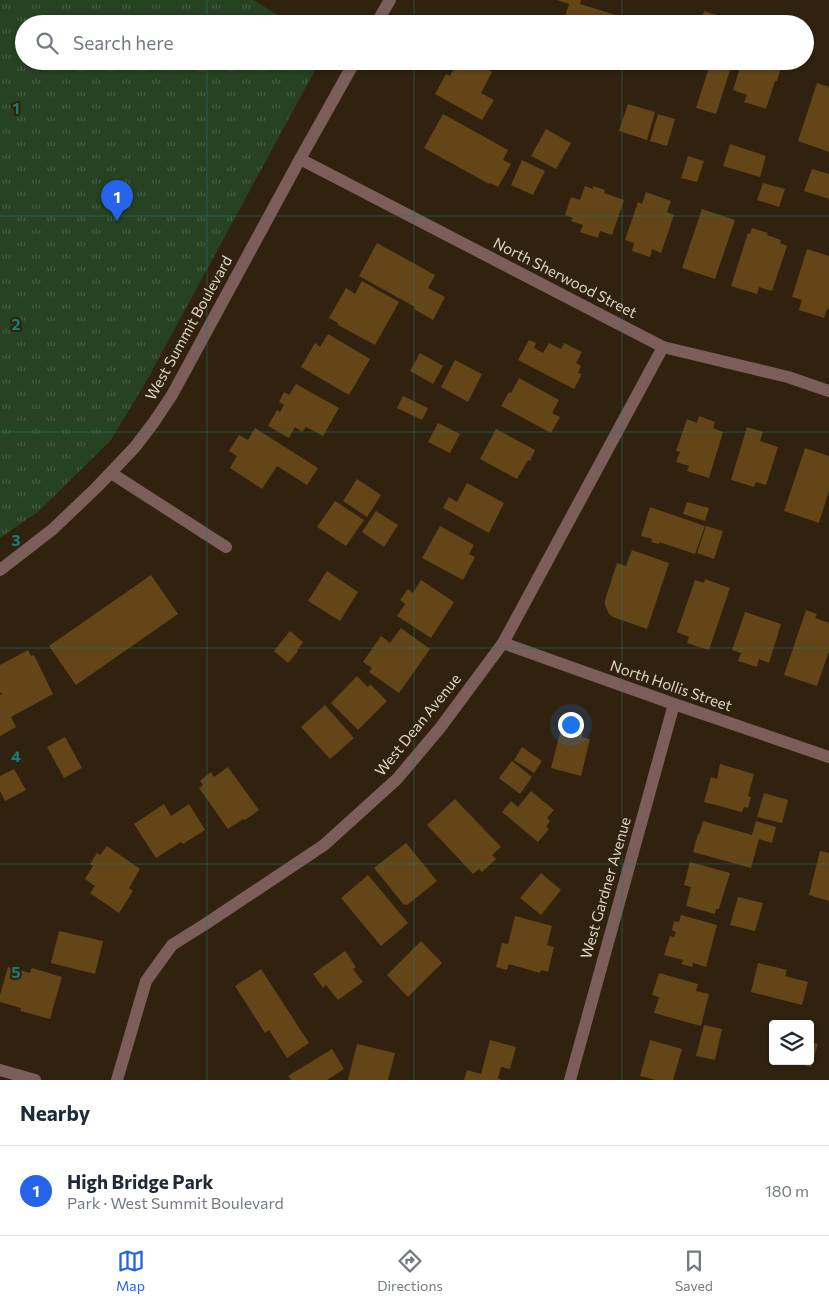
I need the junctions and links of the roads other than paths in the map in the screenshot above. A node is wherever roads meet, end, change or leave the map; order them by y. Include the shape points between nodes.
1 (390, 0) edge
2 (381, 15) edge
3 (350, 70) edge
4 (300, 159) junction
5 (663, 347) junction
6 (829, 391) edge
7 (111, 472) junction
8 (226, 547) dead end
9 (0, 570) edge
10 (503, 643) junction
11 (674, 704) junction
12 (829, 757) edge
13 (0, 1070) edge
14 (36, 1080) edge
15 (117, 1080) edge
16 (570, 1080) edge

1 - 2 street
3 - 4 street, West Summit Boulevard
4 - 5 street, North Sherwood Street
4 - 7 street, West Summit Boulevard via 172,395 135,447
5 - 6 street, North Sherwood Street via 788,377
5 - 10 street, West Dean Avenue
7 - 8 street
7 - 9 street, West Summit Boulevard via 53,529
10 - 11 street, North Hollis Street
10 - 15 street, West Dean Avenue via 440,728 383,792 324,845 172,945 146,981
11 - 12 street, North Hollis Street
11 - 16 street, West Gardner Avenue
13 - 14 street

